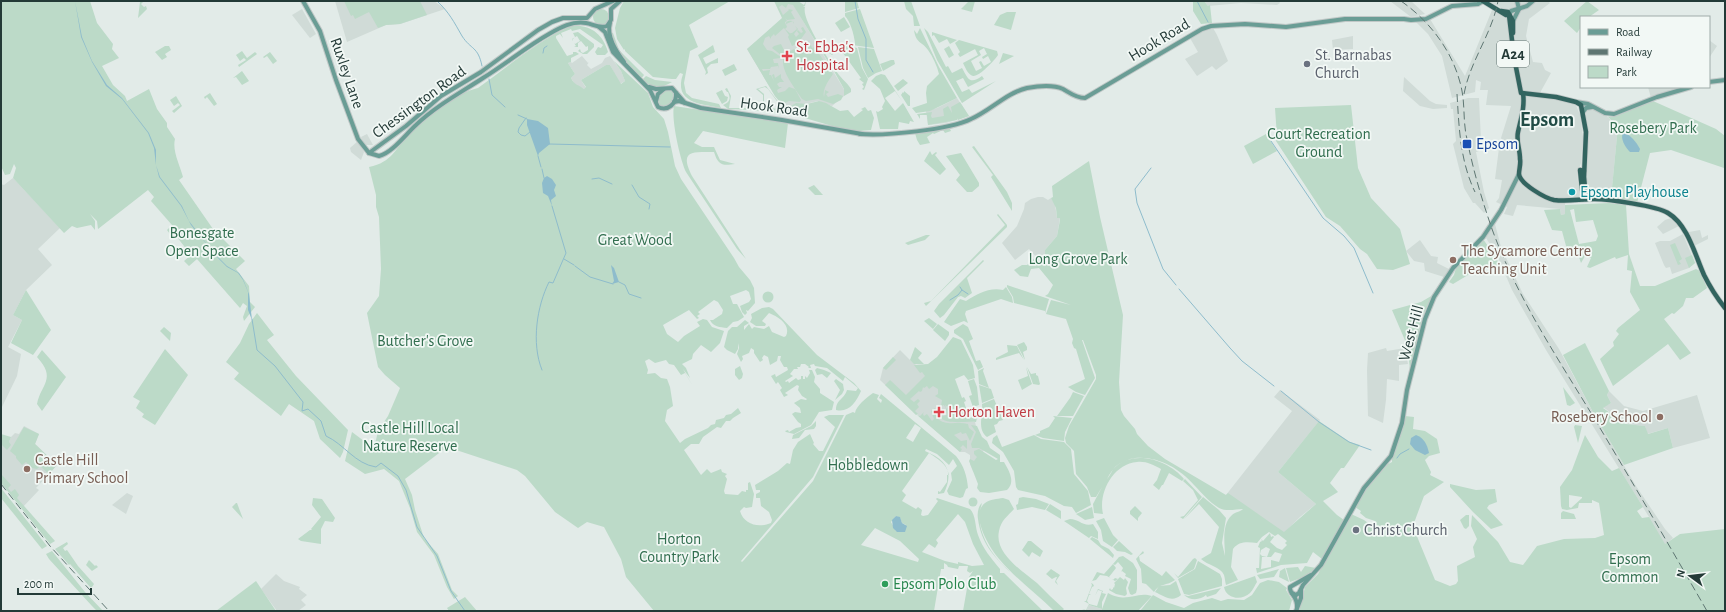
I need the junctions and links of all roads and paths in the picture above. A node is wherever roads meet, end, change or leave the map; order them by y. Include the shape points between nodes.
1 (303, 1) edge
2 (613, 1) edge
3 (620, 1) edge
4 (1481, 1) edge
5 (1517, 1) edge
6 (1533, 1) edge
7 (1471, 2) edge
8 (602, 7) junction
9 (1519, 9) junction
10 (592, 14) junction
11 (611, 14) junction
12 (1509, 15) junction
13 (611, 20) junction
14 (1513, 21) junction
15 (597, 26) junction
16 (629, 69) junction
17 (1725, 80) edge
18 (1710, 82) edge
19 (648, 87) junction
20 (665, 88) junction
21 (1688, 88) edge
22 (676, 92) junction
23 (1523, 93) junction
24 (656, 101) junction
25 (674, 102) junction
26 (685, 103) junction
27 (1578, 103) junction
28 (1592, 106) junction
29 (1583, 112) junction
30 (377, 146) junction
31 (388, 152) junction
32 (369, 153) junction
33 (1582, 171) junction
34 (1519, 174) junction
35 (1522, 180) junction
36 (1515, 183) junction
37 (1528, 185) junction
38 (1586, 188) junction
39 (1585, 199) junction
40 (1594, 199) junction
41 (1725, 308) edge
42 (1317, 570) junction
43 (1294, 583) junction
44 (1301, 589) junction
45 (1292, 593) junction
46 (1297, 610) edge

1 - 32 main road, Ruxley Lane via 320,31 356,133
2 - 8 main road, Chessington Road
3 - 11 main road via 613,6
4 - 7 main road, Hook Road via 1478,4
4 - 12 highway, A24 via 1508,12
5 - 9 main road
6 - 9 main road
7 - 26 main road, Hook Road via 1452,6 1431,17 1411,20 1353,19 1286,27 1245,24 1208,26 1085,98 1054,87 1035,87 1016,92 961,123 918,130 860,134 701,108
8 - 10 main road, Chessington Road
8 - 11 main road
9 - 12 main road
9 - 14 main road
10 - 15 main road via 592,20
10 - 30 main road, Chessington Road via 583,18 561,19 538,30 482,72 442,96
11 - 13 main road
12 - 14 highway, A24
12 - 23 highway, A24 via 1514,57
13 - 15 main road via 606,27
13 - 16 main road via 609,31 612,42
14 - 23 highway, A24
15 - 16 main road via 605,32 613,52
15 - 31 main road, Chessington Road via 584,22 571,24 540,40 436,108
16 - 19 main road
17 - 18 main road
19 - 20 main road
19 - 24 main road
20 - 22 main road via 672,88
20 - 24 main road via 659,92
21 - 28 main road via 1614,114 1608,114
22 - 25 main road
22 - 26 main road
23 - 27 highway
23 - 34 highway, A24 via 1524,111 1518,135
24 - 25 main road via 663,109
25 - 26 main road, Hook Road
27 - 28 main road
27 - 29 highway
28 - 29 main road
29 - 33 highway via 1586,132
30 - 31 main road via 379,154
30 - 32 main road, Chessington Road
31 - 32 main road, Chessington Road via 379,156
33 - 38 highway
33 - 39 highway
34 - 35 highway, A24
34 - 36 main road, West Hill
35 - 36 main road
35 - 37 highway, A24
36 - 37 main road
36 - 42 main road, West Hill via 1502,209 1480,240 1448,275 1430,305 1407,390 1402,423 1388,460 1356,500
37 - 39 highway, A24 via 1549,198 1567,201
38 - 39 highway
38 - 40 highway
39 - 40 highway, A24
40 - 41 highway, A24 via 1663,210 1674,217 1684,229 1709,285
42 - 43 main road
42 - 44 main road, West Hill
43 - 44 main road
43 - 45 main road via 1290,587
44 - 45 main road via 1298,594
44 - 46 main road
45 - 46 main road via 1297,598

